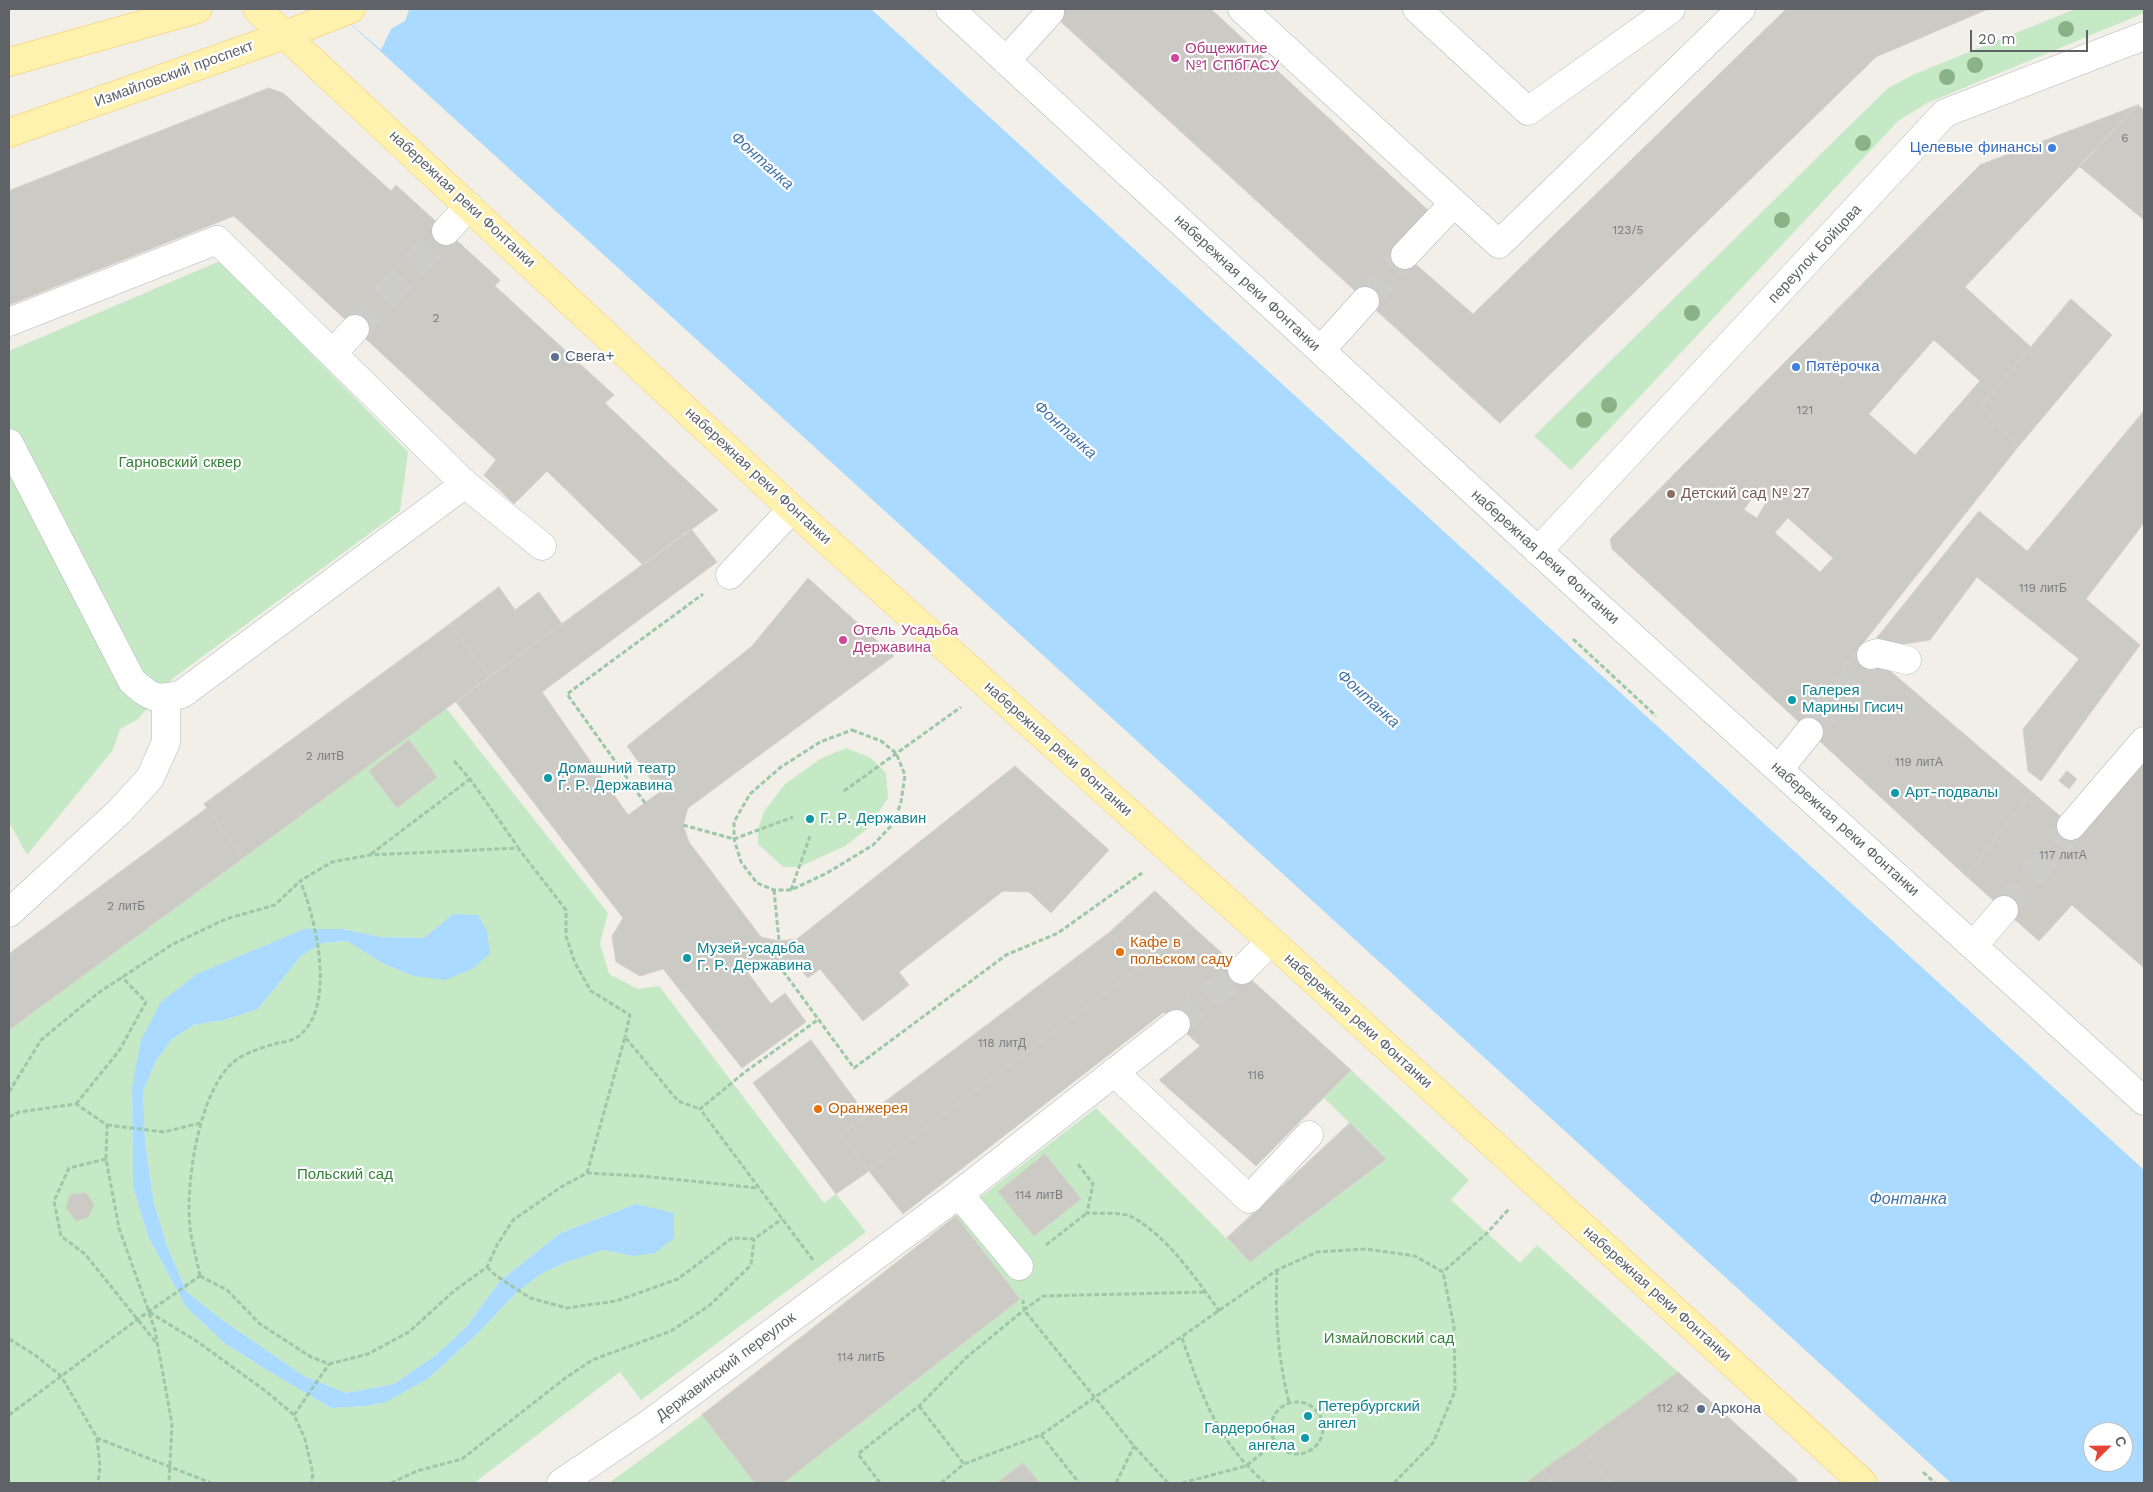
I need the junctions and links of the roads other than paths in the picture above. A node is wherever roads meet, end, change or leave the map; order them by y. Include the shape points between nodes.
1 (198, 9) edge
2 (257, 9) edge
3 (950, 9) edge
4 (1242, 9) edge
5 (1417, 9) edge
6 (1671, 9) edge
7 (1742, 9) edge
8 (345, 11) edge
9 (1050, 12) dead end
10 (285, 35) junction
11 (2144, 36) edge
12 (1006, 61) junction
13 (9, 62) edge
14 (9, 133) edge
15 (1454, 203) junction
16 (469, 206) junction
17 (446, 231) tunnel mouth
18 (1405, 255) tunnel mouth
19 (1365, 301) tunnel mouth
20 (9, 322) edge
21 (355, 330) tunnel mouth
22 (1321, 350) junction
23 (332, 353) junction
24 (9, 443) edge
25 (465, 484) junction
26 (792, 509) junction
27 (542, 546) dead end
28 (1538, 550) junction
29 (730, 575) road end
30 (1871, 655) dead end
31 (1907, 660) dead end
32 (166, 698) junction
33 (1809, 732) tunnel mouth
34 (2144, 741) edge
35 (1779, 770) junction
36 (2072, 826) tunnel mouth
37 (2004, 910) tunnel mouth
38 (9, 914) edge
39 (1271, 941) junction
40 (1974, 946) junction
41 (1242, 970) tunnel mouth
42 (1176, 1024) tunnel mouth
43 (1114, 1072) junction
44 (2144, 1101) edge
45 (1309, 1135) dead end
46 (960, 1194) junction
47 (1019, 1266) road end
48 (560, 1483) edge
49 (1863, 1483) edge

1 - 13 main road
2 - 10 main road, набережная реки Фонтанки
3 - 12 street, набережная реки Фонтанки
4 - 15 street
5 - 6 street via 1528,111
7 - 15 street via 1499,244
8 - 10 main road, Измайловский проспект
9 - 12 street
10 - 14 main road, Измайловский проспект
10 - 16 main road, набережная реки Фонтанки
11 - 28 street, переулок Бойцова via 1945,113
12 - 22 street, набережная реки Фонтанки
15 - 18 street
16 - 17 street
16 - 26 main road, набережная реки Фонтанки
19 - 22 street
20 - 23 street via 216,240
21 - 23 street
22 - 28 street, набережная реки Фонтанки
23 - 25 street
24 - 32 street via 132,681 148,695
25 - 27 street
25 - 32 street via 182,694
26 - 29 street
26 - 39 main road, набережная реки Фонтанки
28 - 35 street, набережная реки Фонтанки
30 - 31 street via 1877,652
32 - 38 street via 166,742 150,778 119,812
33 - 35 street
34 - 36 street
35 - 40 street, набережная реки Фонтанки
37 - 40 street
39 - 41 street
39 - 49 main road, набережная реки Фонтанки
40 - 44 street, набережная реки Фонтанки
42 - 43 street, Державинский переулок
43 - 45 street via 1249,1199
43 - 46 street, Державинский переулок
46 - 47 street
46 - 48 street, Державинский переулок via 650,1423

